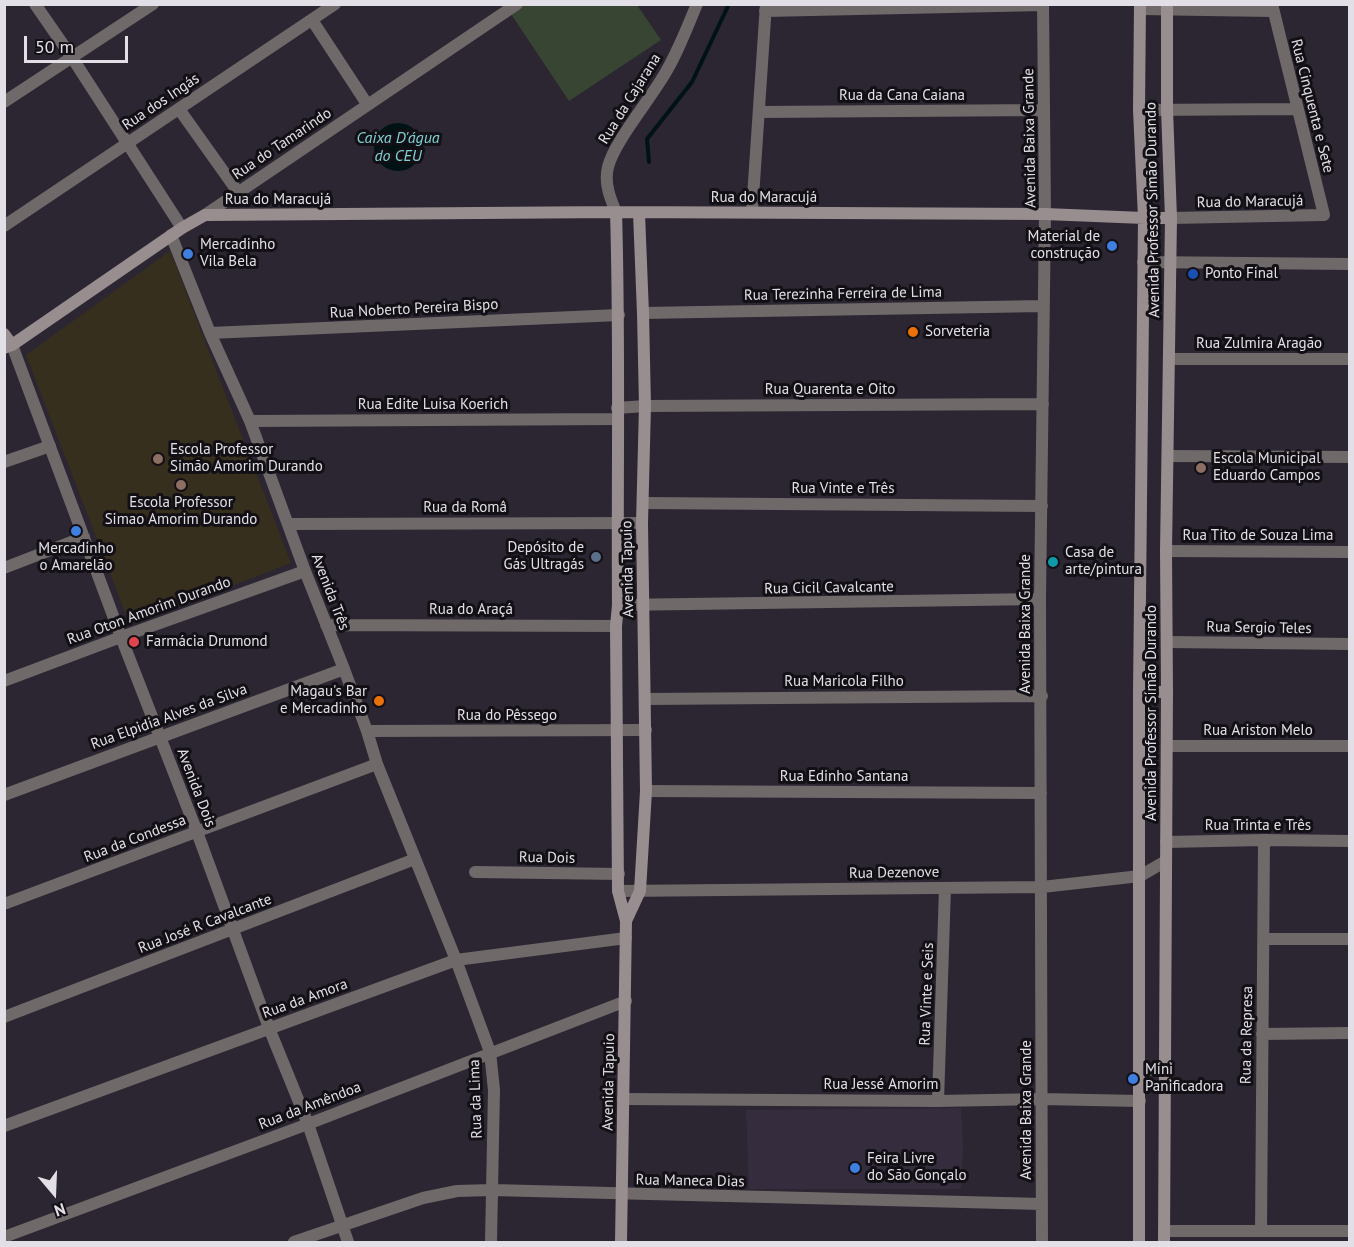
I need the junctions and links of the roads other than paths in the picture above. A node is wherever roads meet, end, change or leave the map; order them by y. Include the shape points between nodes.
1 (35, 4) edge
2 (153, 4) edge
3 (334, 4) edge
4 (518, 4) edge
5 (697, 4) edge
6 (1043, 5) edge
7 (1140, 7) edge
8 (1167, 7) edge
9 (766, 8) edge
10 (1273, 8) edge
11 (312, 20) junction
12 (73, 58) junction
13 (4, 102) edge
14 (367, 104) junction
15 (179, 109) junction
16 (1167, 109) junction
17 (1298, 109) junction
18 (1044, 110) junction
19 (1139, 111) junction
20 (759, 112) junction
21 (128, 142) junction
22 (238, 192) junction
23 (616, 212) junction
24 (752, 212) junction
25 (639, 213) junction
26 (1045, 214) junction
27 (205, 215) junction
28 (1324, 215) joint
29 (1144, 218) junction
30 (1171, 218) junction
31 (4, 226) edge
32 (182, 228) junction
33 (171, 236) junction
34 (1170, 261) junction
35 (1143, 262) junction
36 (1350, 264) edge
37 (1043, 306) junction
38 (643, 313) junction
39 (619, 315) junction
40 (210, 333) junction
41 (4, 334) edge
42 (8, 347) edge
43 (1169, 359) junction
44 (1350, 359) edge
45 (1043, 404) junction
46 (645, 406) junction
47 (617, 413) junction
48 (250, 421) junction
49 (50, 446) junction
50 (1168, 456) junction
51 (1350, 456) edge
52 (4, 462) edge
53 (644, 503) junction
54 (1042, 506) junction
55 (617, 523) junction
56 (642, 523) junction
57 (289, 524) junction
58 (84, 537) junction
59 (1166, 551) junction
60 (1350, 552) edge
61 (4, 568) edge
62 (304, 571) junction
63 (1040, 599) junction
64 (618, 605) junction
65 (644, 606) junction
66 (326, 625) junction
67 (616, 626) junction
68 (121, 637) junction
69 (1167, 642) junction
70 (1350, 644) edge
71 (344, 669) junction
72 (4, 681) edge
73 (1139, 692) junction
74 (1167, 692) junction
75 (1042, 696) junction
76 (646, 699) junction
77 (618, 730) junction
78 (646, 730) junction
79 (367, 731) junction
80 (160, 736) junction
81 (1167, 746) junction
82 (1350, 746) edge
83 (376, 764) junction
84 (646, 791) junction
85 (1041, 793) junction
86 (4, 795) edge
87 (197, 832) junction
88 (1264, 840) junction
89 (1350, 841) edge
90 (1166, 842) junction
91 (416, 859) junction
92 (1166, 861) junction
93 (475, 872) dead end
94 (619, 874) junction
95 (1140, 876) junction
96 (1042, 887) junction
97 (945, 888) junction
98 (618, 891) junction
99 (640, 891) junction
100 (4, 904) edge
101 (626, 921) junction
102 (233, 930) junction
103 (626, 938) junction
104 (1264, 939) junction
105 (1350, 939) edge
106 (456, 960) junction
107 (626, 1001) junction
108 (4, 1017) edge
109 (269, 1028) junction
110 (1350, 1033) edge
111 (1262, 1034) junction
112 (490, 1052) junction
113 (1140, 1069) junction
114 (1164, 1070) junction
115 (623, 1099) junction
116 (1042, 1099) junction
117 (938, 1101) junction
118 (1140, 1101) junction
119 (308, 1124) junction
120 (4, 1126) edge
121 (492, 1190) junction
122 (622, 1195) junction
123 (1042, 1204) junction
124 (341, 1225) junction
125 (1261, 1231) junction
126 (1350, 1231) edge
127 (4, 1237) edge
128 (1164, 1237) edge
129 (294, 1242) edge
130 (348, 1242) edge
131 (491, 1242) edge
132 (621, 1242) edge
133 (1042, 1242) edge
134 (1139, 1242) edge

1 - 12 street
2 - 12 street
3 - 11 street, Rua dos Ingás
4 - 14 street, Rua do Tamarindo
5 - 23 street, Rua da Cajarana via 662,80 609,164 608,190
6 - 9 street
6 - 18 street, Avenida Baixa Grande
7 - 8 street
7 - 19 street, Avenida Professor Simão Durando
8 - 10 street
8 - 16 street, Avenida Professor Simão Durando
9 - 20 street
10 - 17 street, Rua Cinquenta e Sete
11 - 14 street
11 - 15 street, Rua dos Ingás
12 - 13 street
12 - 21 street
14 - 22 street, Rua do Tamarindo
15 - 21 street, Rua dos Ingás
15 - 22 street
16 - 17 street
16 - 19 street
16 - 30 street, Avenida Professor Simão Durando
17 - 28 street, Rua Cinquenta e Sete
18 - 20 street, Rua da Cana Caiana
18 - 26 street, Avenida Baixa Grande
19 - 29 street, Avenida Professor Simão Durando
20 - 24 street
21 - 31 street, Rua dos Ingás
21 - 32 street
22 - 27 street, Rua do Tamarindo
23 - 25 street, Rua do Maracujá
23 - 27 street, Rua do Maracujá
23 - 39 street, Avenida Tapuio
24 - 25 street, Rua do Maracujá
24 - 26 street, Rua do Maracujá
25 - 38 street, Avenida Tapuio
26 - 29 street, Rua do Maracujá
26 - 37 street, Avenida Baixa Grande
27 - 32 street, Rua do Tamarindo
28 - 30 street, Rua do Maracujá
29 - 30 street, Rua do Maracujá
29 - 35 street, Avenida Professor Simão Durando
30 - 34 street, Avenida Professor Simão Durando
32 - 33 street, Rua do Tamarindo
33 - 40 street, Avenida Três
33 - 42 street, Rua do Tamarindo
34 - 35 street
34 - 36 street
34 - 43 street, Avenida Professor Simão Durando
35 - 73 street, Avenida Professor Simão Durando
37 - 38 street, Rua Terezinha Ferreira de Lima
37 - 45 street, Avenida Baixa Grande
38 - 46 street, Avenida Tapuio
39 - 40 street, Rua Noberto Pereira Bispo
39 - 47 street, Avenida Tapuio
40 - 48 street, Avenida Três
41 - 42 street
42 - 49 street, Avenida Dois
43 - 44 street, Rua Zulmira Aragão
43 - 50 street, Avenida Professor Simão Durando
45 - 46 street, Rua Quarenta e Oito
45 - 54 street, Avenida Baixa Grande
46 - 47 street, Rua Quarenta e Oito
46 - 53 street, Avenida Tapuio
47 - 48 street, Rua Edite Luisa Koerich
47 - 55 street, Avenida Tapuio
48 - 57 street, Avenida Três
49 - 52 street
49 - 58 street, Avenida Dois
50 - 51 street
50 - 59 street, Avenida Professor Simão Durando
53 - 54 street, Rua Vinte e Três
53 - 56 street, Avenida Tapuio
54 - 63 street, Avenida Baixa Grande
55 - 56 street, Rua da Româ
55 - 57 street, Rua da Româ
55 - 64 street, Avenida Tapuio
56 - 65 street, Avenida Tapuio
57 - 62 street, Avenida Três
58 - 61 street
58 - 68 street, Avenida Dois
59 - 60 street, Rua Tito de Souza Lima
59 - 69 street, Avenida Professor Simão Durando
62 - 66 street, Avenida Três
62 - 68 street, Rua Oton Amorim Durando
63 - 65 street, Rua Cicil Cavalcante
63 - 75 street, Avenida Baixa Grande
64 - 65 street, Rua Cicil Cavalcante
64 - 67 street, Avenida Tapuio
65 - 76 street, Avenida Tapuio
66 - 67 street, Rua do Araçá
66 - 71 street, Avenida Três
67 - 77 street, Avenida Tapuio
68 - 72 street, Rua Oton Amorim Durando
68 - 80 street, Avenida Dois
69 - 70 street, Rua Sergio Teles
69 - 74 street, Avenida Professor Simão Durando
71 - 79 street, Avenida Três
71 - 80 street, Rua Elpidia Alves da Silva
73 - 74 street
73 - 95 street, Avenida Professor Simão Durando
74 - 81 street, Avenida Professor Simão Durando
75 - 76 street, Rua Maricola Filho
75 - 85 street, Avenida Baixa Grande
76 - 78 street, Avenida Tapuio
77 - 78 street, Rua do Pêssego
77 - 79 street, Rua do Pêssego
77 - 94 street, Avenida Tapuio
78 - 84 street, Avenida Tapuio
79 - 83 street, Avenida Três
80 - 86 street, Rua Elpidia Alves da Silva
80 - 87 street, Avenida Dois
81 - 82 street, Rua Ariston Melo
81 - 90 street, Avenida Professor Simão Durando
83 - 87 street, Rua da Condessa
83 - 91 street, Avenida Três
84 - 85 street, Rua Edinho Santana
84 - 99 street, Avenida Tapuio
85 - 96 street, Avenida Baixa Grande
87 - 100 street, Rua da Condessa
87 - 102 street, Avenida Dois
88 - 89 street, Rua Trinta e Três
88 - 90 street, Rua Trinta e Três
88 - 104 street, Rua da Represa
90 - 92 street, Avenida Professor Simão Durando
91 - 102 street, Rua José R Cavalcante
91 - 106 street, Avenida Três
92 - 95 street, Rua Dezenove
92 - 114 street, Avenida Professor Simão Durando
93 - 94 street, Rua Dois
94 - 98 street, Avenida Tapuio
95 - 96 street, Rua Dezenove
95 - 113 street, Avenida Professor Simão Durando
96 - 97 street, Rua Dezenove
96 - 116 street, Avenida Baixa Grande
97 - 99 street, Rua Dezenove
97 - 117 street, Rua Vinte e Seis
98 - 99 street, Rua Dezenove
98 - 101 street, Avenida Tapuio
99 - 101 street, Avenida Tapuio
101 - 103 street, Avenida Tapuio
102 - 108 street, Rua José R Cavalcante
102 - 109 street, Avenida Dois
103 - 106 street, Rua da Amora
103 - 107 street, Avenida Tapuio
104 - 105 street
104 - 111 street, Rua da Represa
106 - 109 street, Rua da Amora
106 - 112 street, Rua da Lima
107 - 112 street, Rua da Amêndoa
107 - 115 street, Avenida Tapuio
109 - 119 street, Avenida Dois
109 - 120 street, Rua da Amora
110 - 111 street
111 - 125 street, Rua da Represa
112 - 119 street, Rua da Amêndoa
112 - 121 street, Rua da Lima via 494,1090
113 - 114 street
113 - 118 street, Avenida Professor Simão Durando
114 - 128 street, Avenida Professor Simão Durando
115 - 117 street, Rua Jessé Amorim
115 - 122 street, Avenida Tapuio
116 - 117 street, Rua Jessé Amorim
116 - 118 street, Rua Jessé Amorim
116 - 123 street, Avenida Baixa Grande
118 - 134 street, Avenida Professor Simão Durando
119 - 124 street, Avenida Dois
119 - 127 street, Rua da Amêndoa
121 - 122 street, Rua Maneca Dias
121 - 124 street, Rua Maneca Dias via 423,1198
121 - 131 street, Rua da Lima
122 - 123 street, Rua Maneca Dias
122 - 132 street, Avenida Tapuio
123 - 133 street, Avenida Baixa Grande
124 - 129 street, Rua Maneca Dias
124 - 130 street, Avenida Dois
125 - 126 street
125 - 128 street

